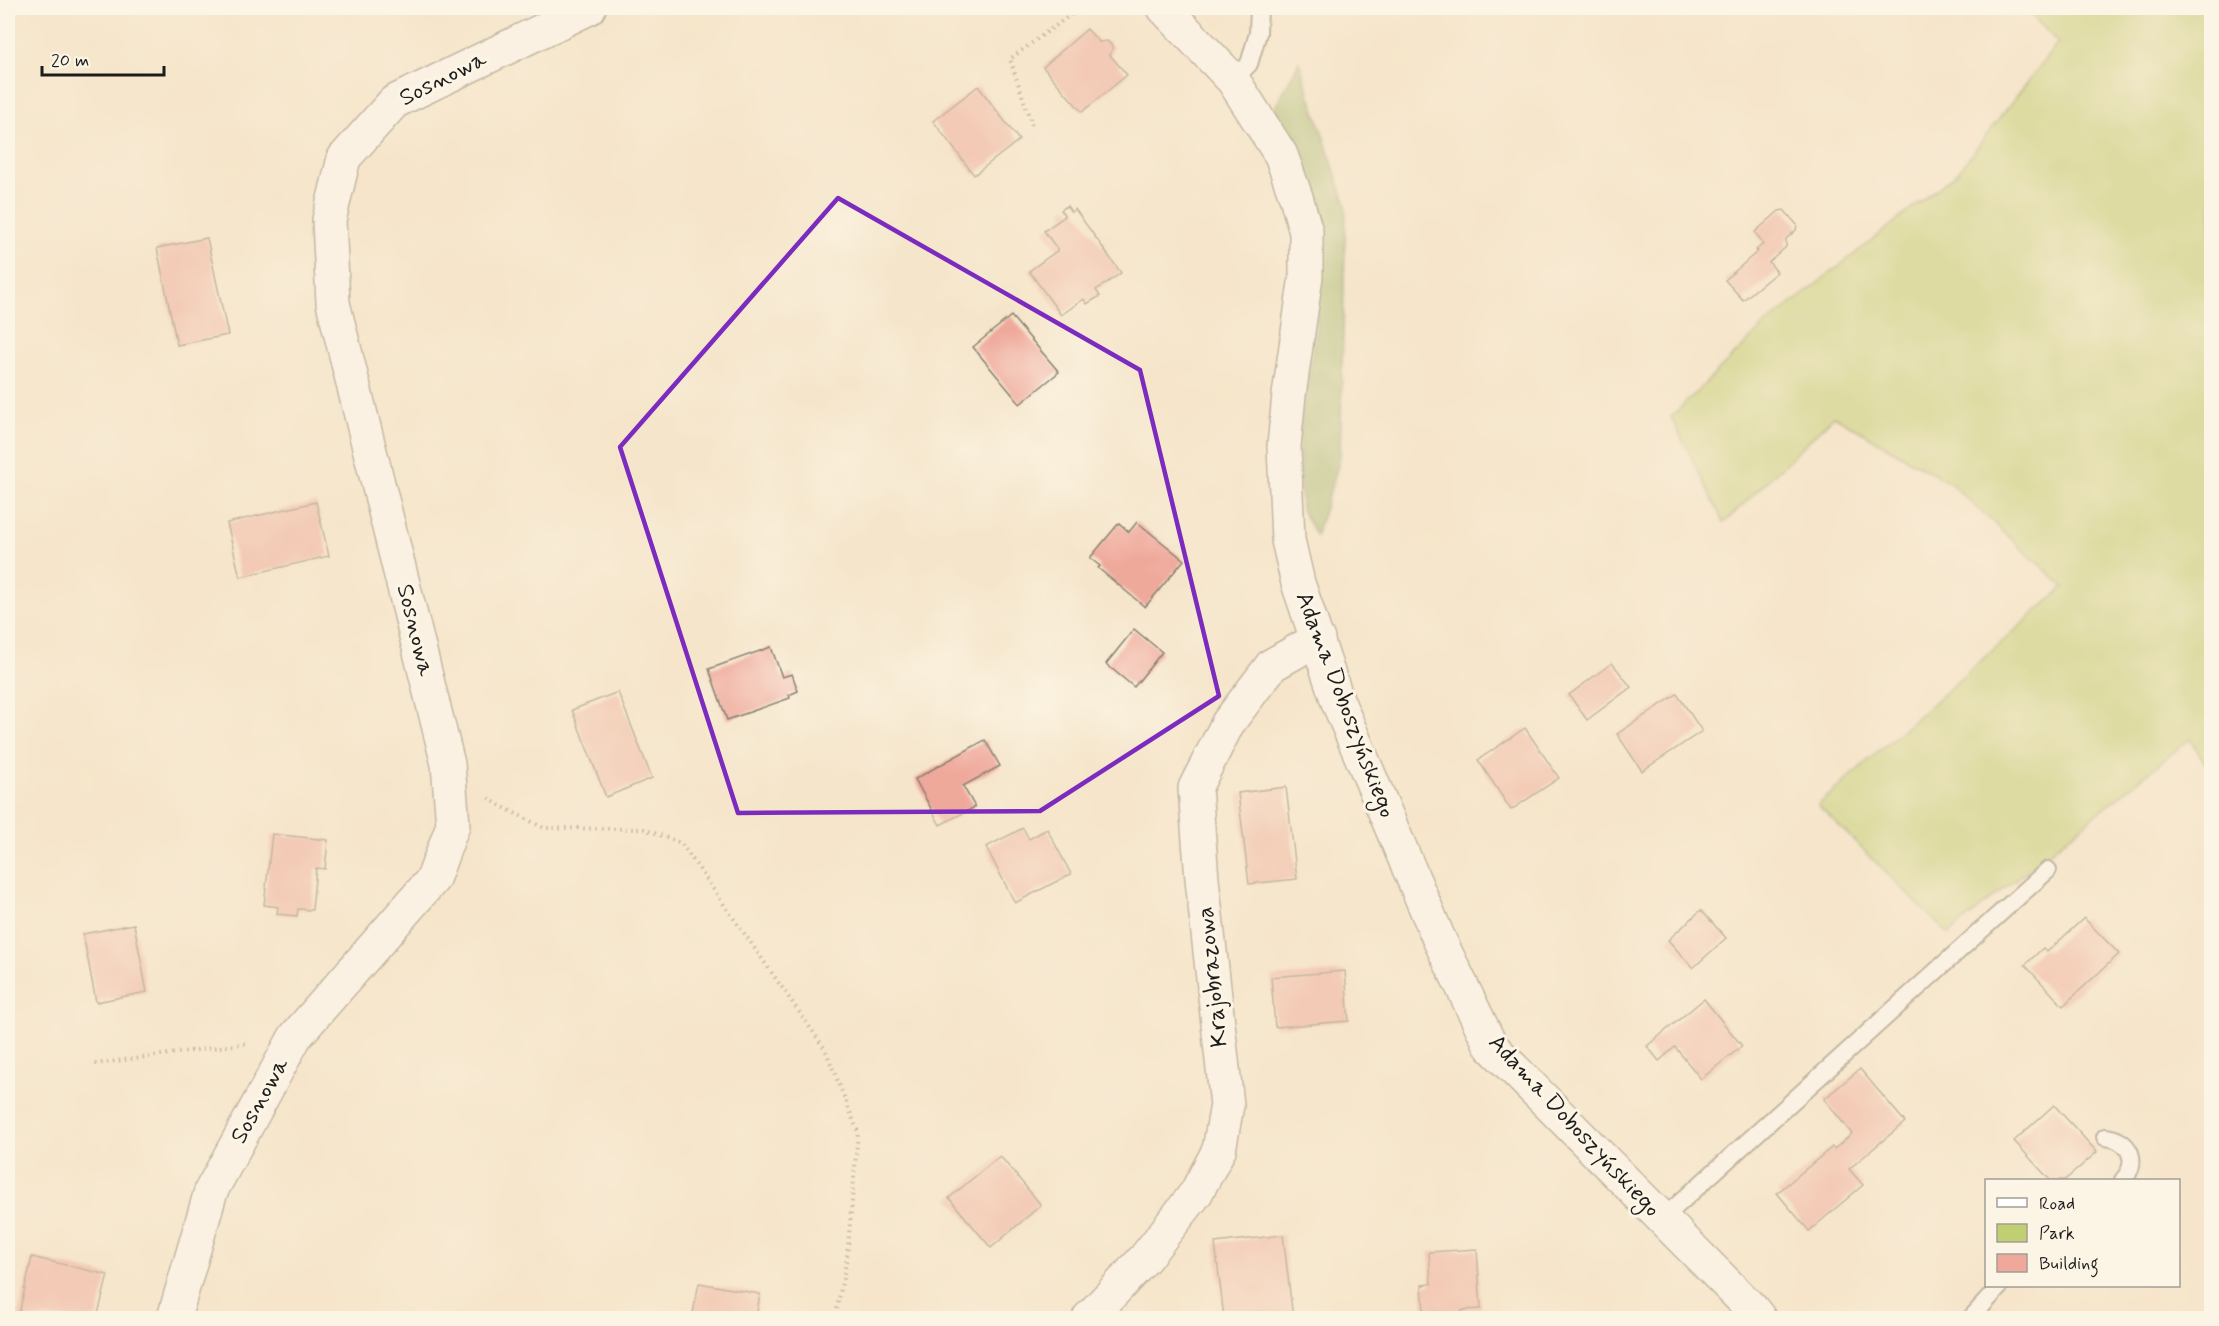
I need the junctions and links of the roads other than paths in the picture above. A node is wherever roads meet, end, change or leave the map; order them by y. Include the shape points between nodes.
1 (589, 8) edge
2 (1164, 8) edge
3 (1258, 8) edge
4 (1233, 80) junction
5 (1318, 639) junction
6 (2048, 870) dead end
7 (2105, 1137) dead end
8 (2124, 1179) edge
9 (1662, 1219) junction
10 (1999, 1287) edge
11 (174, 1318) edge
12 (1089, 1318) edge
13 (1759, 1318) edge
14 (1971, 1318) edge

1 - 11 street, Sosnowa via 394,102 345,158 329,219 333,303 448,764 453,825 432,879 295,1037 211,1191
2 - 4 street, Adama Doboszyńskiego
3 - 4 lane via 1258,33 1249,64
4 - 5 street, Adama Doboszyńskiego via 1281,155 1306,232 1306,276 1284,446 1288,540
5 - 9 street, Adama Doboszyńskiego via 1338,702 1434,928 1491,1046
5 - 12 street, Krajobrazowa via 1272,664 1228,723 1195,788 1227,1105 1219,1150 1196,1193 1145,1258
6 - 9 lane
7 - 8 lane via 2122,1143 2131,1154 2132,1167
9 - 13 street, Adama Doboszyńskiego
10 - 14 lane

